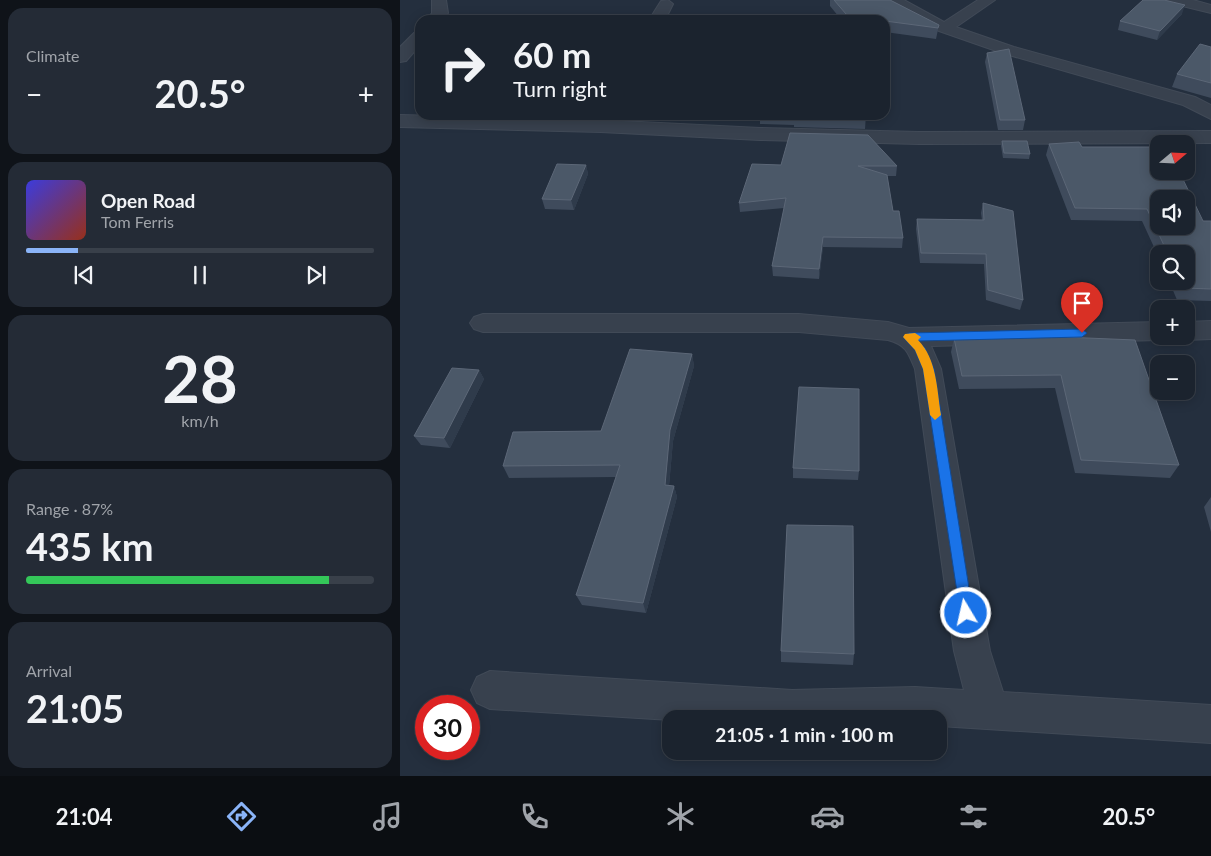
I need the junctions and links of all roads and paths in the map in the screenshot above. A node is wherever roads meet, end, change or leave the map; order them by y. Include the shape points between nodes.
1 (439, 0) edge
2 (892, 0) edge
3 (988, 0) edge
4 (1175, 0) edge
5 (666, 4) dead end
6 (1211, 9) edge
7 (439, 15) edge
8 (660, 15) edge
9 (944, 28) junction
10 (415, 41) edge
11 (400, 57) edge
12 (1211, 113) edge
13 (604, 121) edge
14 (400, 122) edge
15 (1211, 137) edge
16 (483, 322) dead end
17 (1211, 330) edge
18 (1150, 331) edge
19 (1195, 331) edge
20 (909, 337) junction
21 (490, 690) dead end
22 (989, 710) junction
23 (1211, 724) edge

1 - 7 street
2 - 9 street
3 - 9 street
4 - 6 street
5 - 8 street
9 - 12 street via 1008,50 1189,101
10 - 11 street
13 - 14 street
13 - 15 street via 760,134 919,138
16 - 20 street via 799,323 888,331
17 - 19 street
18 - 20 street
20 - 22 street via 919,348 928,369 972,650
21 - 22 street via 792,709 915,706
22 - 23 street

